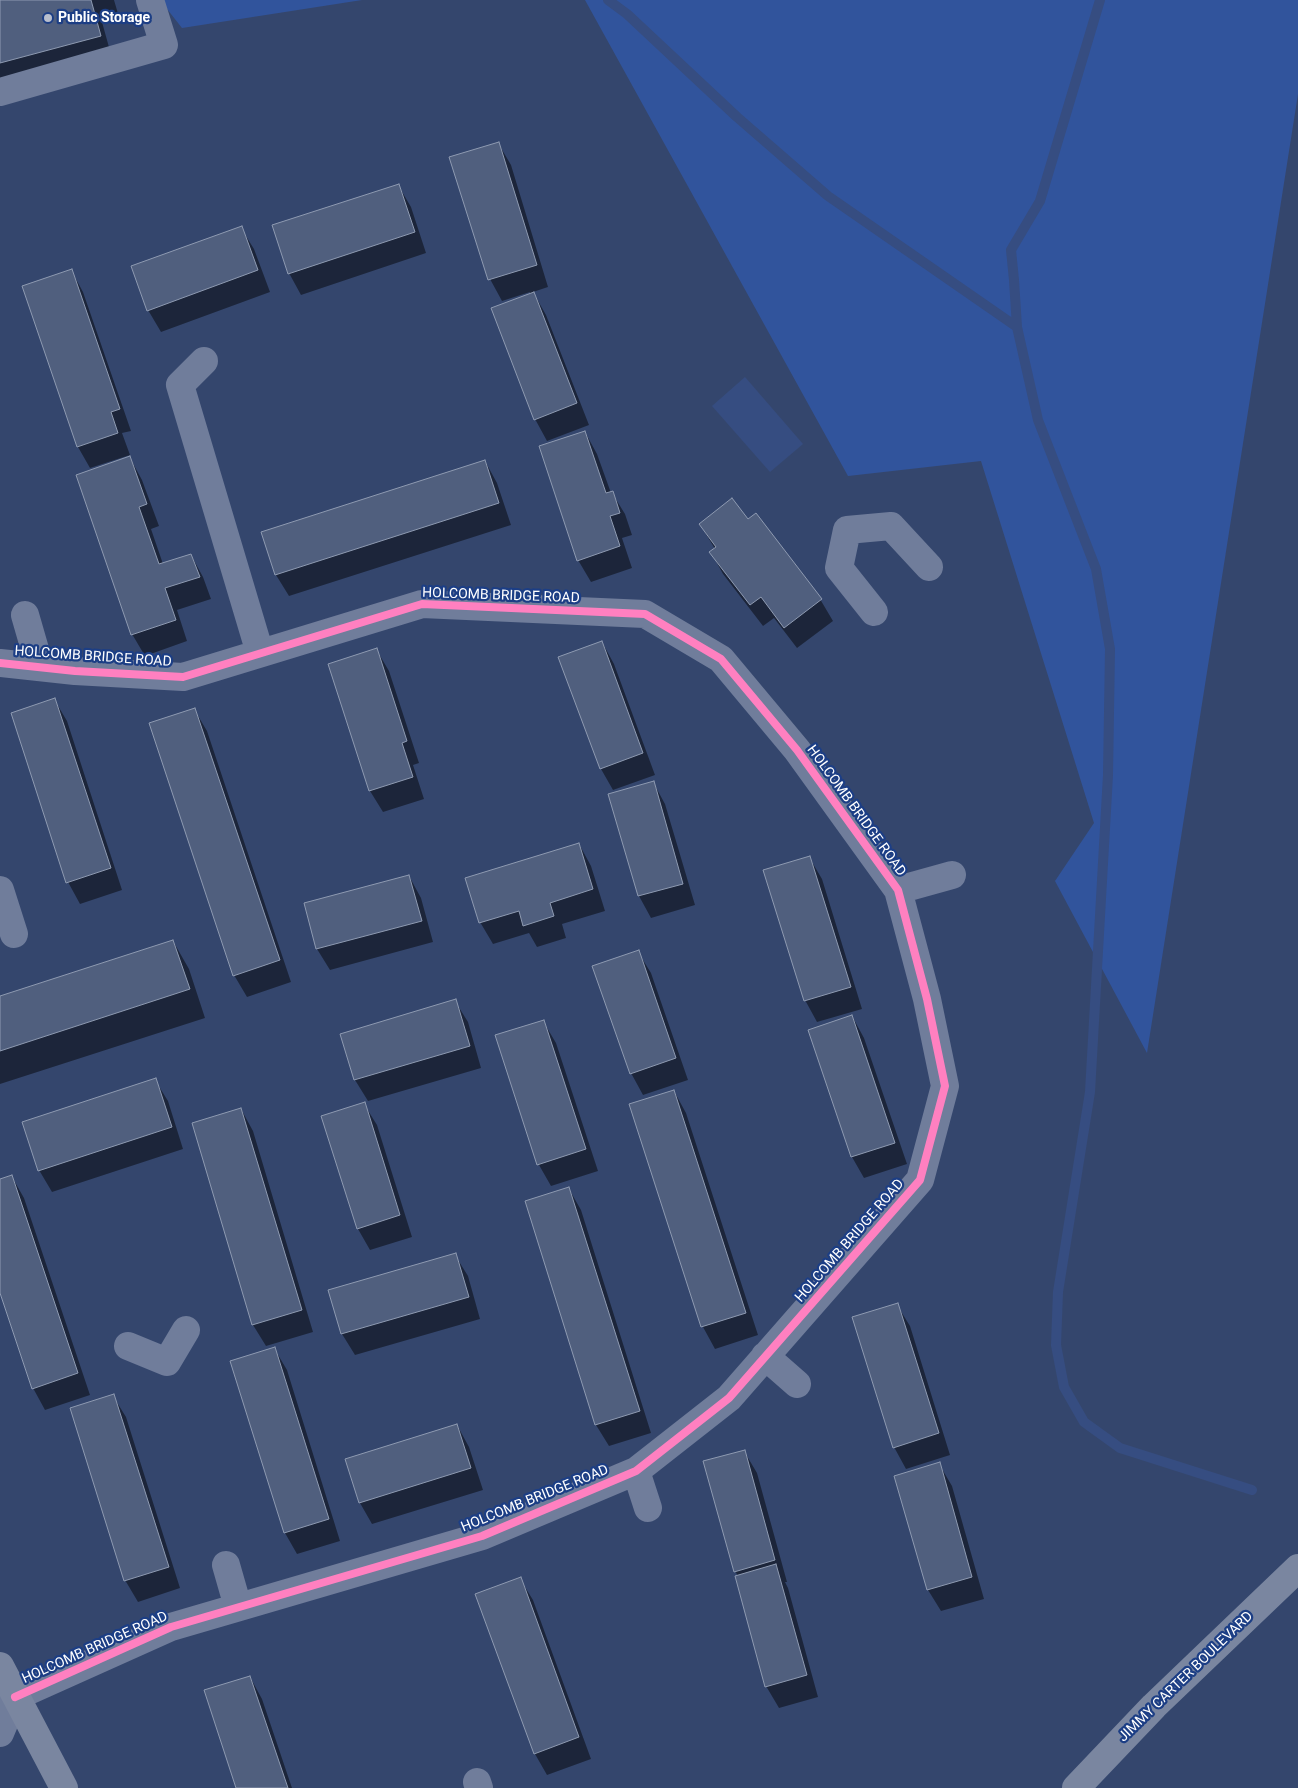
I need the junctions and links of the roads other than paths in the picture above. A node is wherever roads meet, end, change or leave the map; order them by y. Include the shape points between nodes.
1 (150, 0) edge
2 (0, 92) edge
3 (204, 361) dead end
4 (930, 567) dead end
5 (874, 612) dead end
6 (25, 615) dead end
7 (260, 653) junction
8 (0, 663) edge
9 (40, 667) junction
10 (952, 875) dead end
11 (0, 890) edge
12 (898, 890) junction
13 (14, 934) dead end
14 (186, 1330) dead end
15 (128, 1346) dead end
16 (765, 1356) junction
17 (797, 1384) dead end
18 (636, 1471) junction
19 (648, 1508) dead end
20 (226, 1565) dead end
21 (1298, 1568) edge
22 (238, 1607) junction
23 (0, 1666) edge
24 (8, 1695) edge
25 (0, 1733) edge
26 (64, 1788) edge
27 (1076, 1788) edge

1 - 2 street via 164,45
3 - 7 street via 180,385
4 - 5 street via 891,526 847,530 839,568
6 - 9 street
7 - 9 street, HOLCOMB BRIDGE ROAD via 183,677 75,672
7 - 12 street, HOLCOMB BRIDGE ROAD via 422,604 645,614 721,659 797,750
8 - 9 street, HOLCOMB BRIDGE ROAD
10 - 12 street
11 - 13 street
12 - 16 street, HOLCOMB BRIDGE ROAD via 926,998 944,1086 920,1180
14 - 15 street via 167,1362
16 - 17 street
16 - 18 street, HOLCOMB BRIDGE ROAD via 729,1398
18 - 19 street
18 - 22 street, HOLCOMB BRIDGE ROAD via 482,1536
20 - 22 street
21 - 27 main road, JIMMY CARTER BOULEVARD via 1154,1706
22 - 24 street, HOLCOMB BRIDGE ROAD via 171,1627
23 - 24 main road, HOLCOMB BRIDGE ROAD
24 - 25 street
24 - 26 main road, HOLCOMB BRIDGE ROAD

